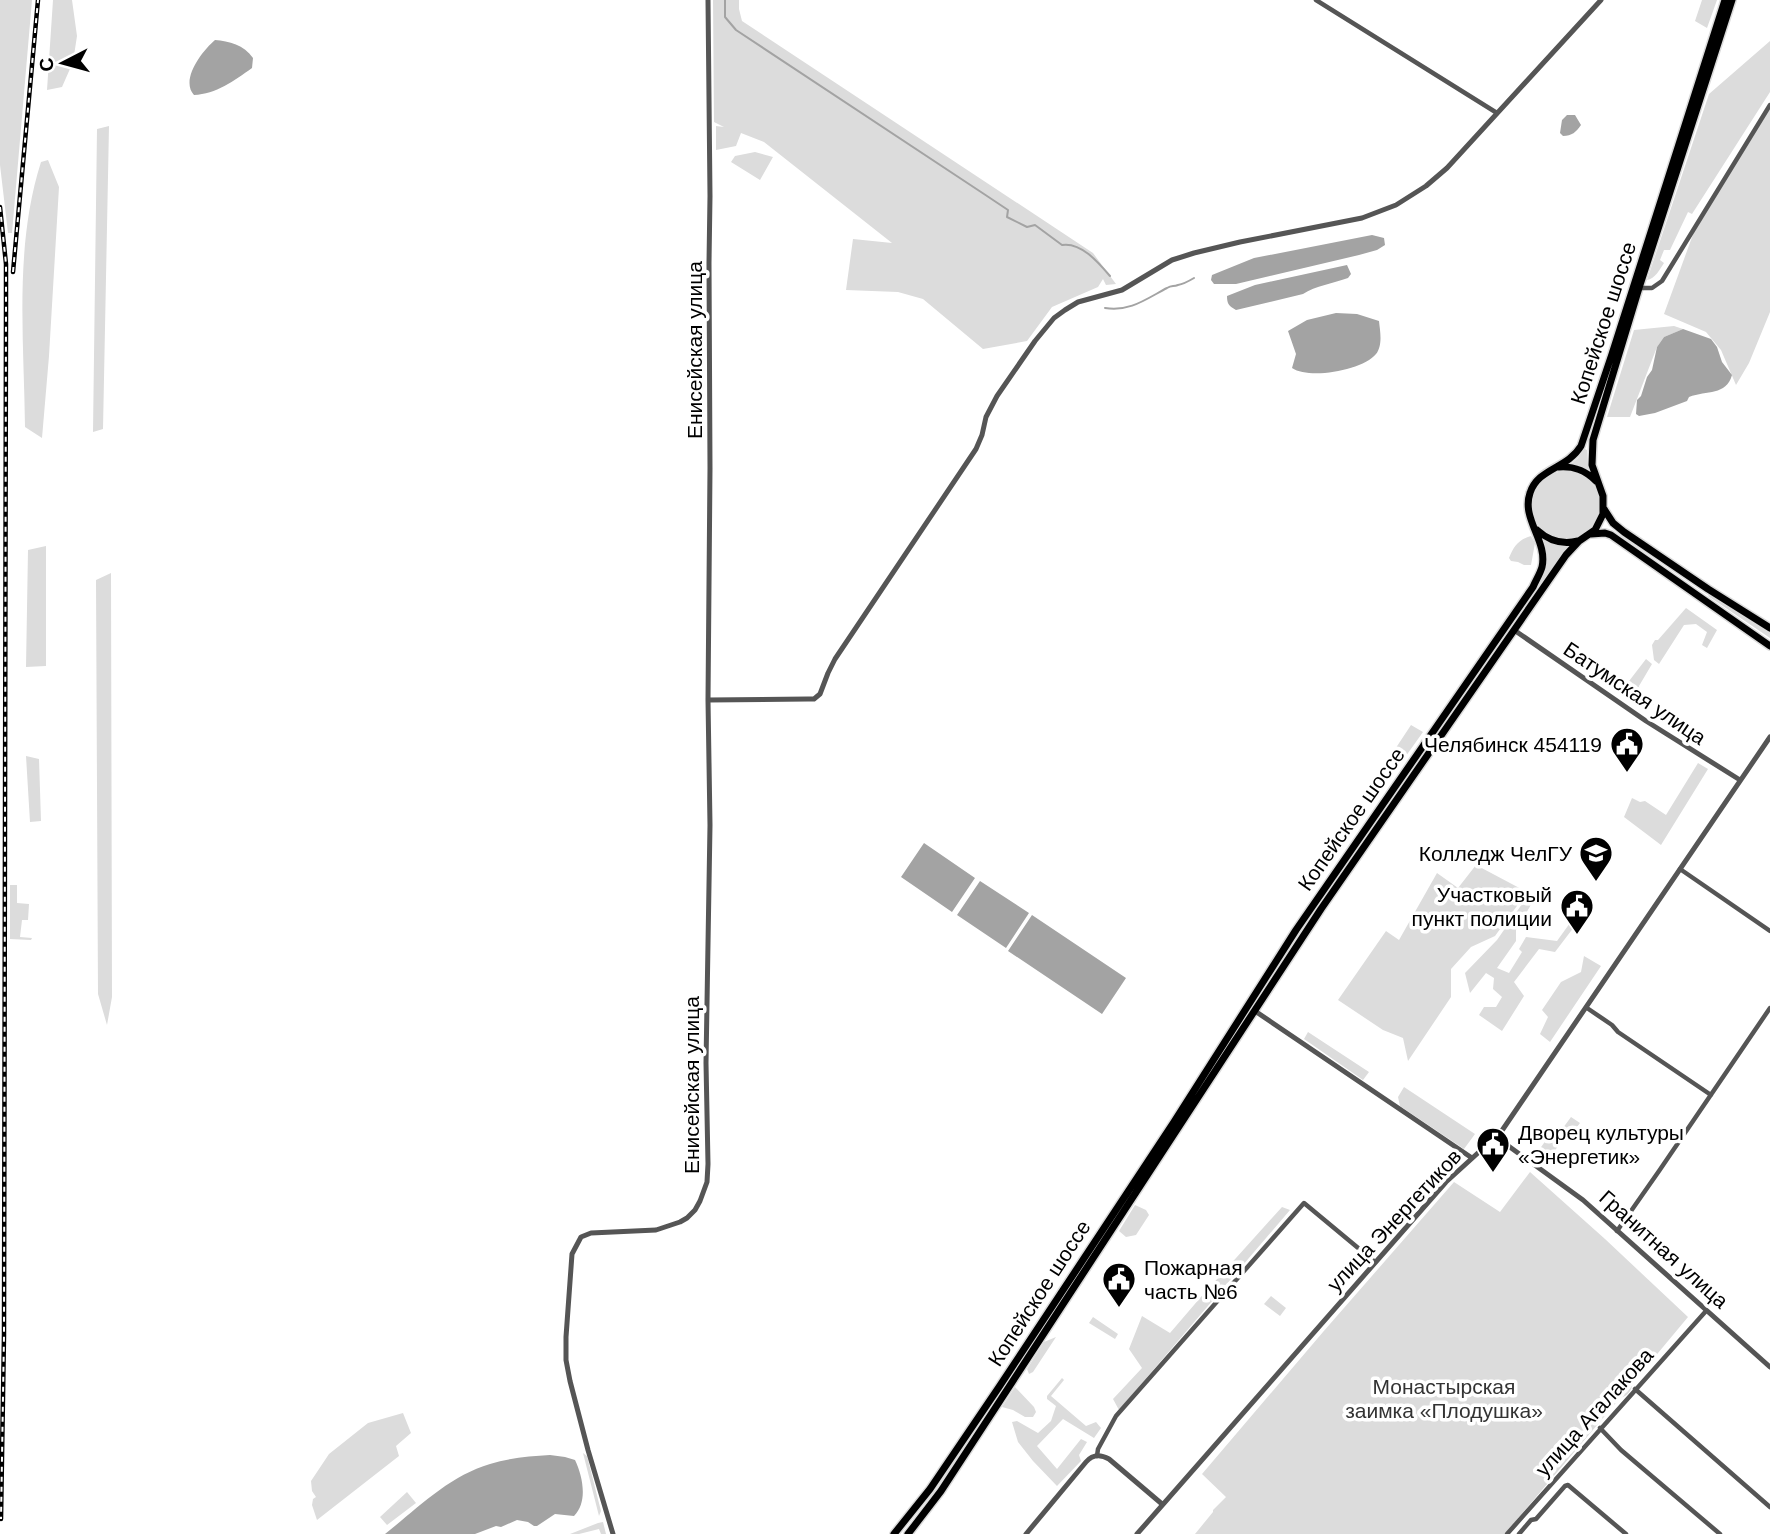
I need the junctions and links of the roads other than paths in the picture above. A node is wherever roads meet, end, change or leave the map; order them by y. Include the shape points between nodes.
1 (708, 0) edge
2 (1316, 0) edge
3 (1601, 0) edge
4 (1725, 0) edge
5 (1732, 0) edge
6 (1770, 105) edge
7 (1497, 113) junction
8 (1639, 288) junction
9 (1559, 467) junction
10 (1598, 484) junction
11 (1604, 508) junction
12 (1531, 520) junction
13 (1591, 534) junction
14 (1579, 541) junction
15 (1708, 589) junction
16 (1701, 598) junction
17 (1770, 628) edge
18 (1514, 630) junction
19 (1770, 646) edge
20 (708, 700) junction
21 (1770, 737) edge
22 (1740, 780) junction
23 (1680, 869) junction
24 (1770, 931) edge
25 (1248, 1006) junction
26 (1587, 1007) junction
27 (1770, 1008) edge
28 (1255, 1011) junction
29 (1711, 1095) junction
30 (1496, 1137) junction
31 (1472, 1158) junction
32 (1617, 1231) junction
33 (1098, 1243) junction
34 (1375, 1262) junction
35 (1082, 1267) junction
36 (1706, 1311) junction
37 (1770, 1367) edge
38 (1635, 1389) junction
39 (1600, 1429) junction
40 (1097, 1455) junction
41 (1162, 1504) junction
42 (1770, 1507) edge
43 (613, 1534) edge
44 (894, 1534) edge
45 (908, 1534) edge
46 (1026, 1534) edge
47 (1137, 1534) edge
48 (1507, 1534) edge
49 (1519, 1534) edge
50 (1626, 1534) edge
51 (1720, 1534) edge

1 - 20 street, Енисейская улица
2 - 7 street
3 - 7 street
4 - 9 main road, Копейское шоссе via 1585,435 1577,451
5 - 8 main road, Копейское шоссе
6 - 8 street, Копейское шоссе via 1662,281 1652,288
7 - 20 street via 1447,168 1396,205 1362,218 1172,260 1122,290 1079,302 1054,318 991,406 976,449 835,659 820,694 814,699
8 - 10 main road, Копейское шоссе via 1593,440 1591,458
9 - 10 main road via 1581,470
9 - 12 main road, Копейское шоссе via 1546,472 1533,486 1528,503
10 - 11 main road, Копейское шоссе
11 - 13 main road
11 - 15 main road via 1617,527
12 - 14 main road via 1551,540
12 - 25 main road, Копейское шоссе via 1543,559 1533,587
13 - 14 main road, Копейское шоссе
13 - 16 main road via 1611,535
14 - 18 main road, Копейское шоссе
15 - 16 main road
15 - 17 main road
16 - 19 main road
18 - 22 street, Батумская улица
18 - 28 main road, Копейское шоссе
20 - 43 street, Енисейская улица via 707,1182 695,1210 680,1222 656,1230 581,1237 570,1269 567,1365
21 - 22 street, улица Энергетиков
22 - 23 street, улица Энергетиков
23 - 24 street
23 - 26 street, улица Энергетиков
25 - 28 main road
25 - 33 main road, Копейское шоссе
26 - 29 street
26 - 30 street, улица Энергетиков
27 - 29 street
28 - 31 street
28 - 33 main road, Копейское шоссе
29 - 32 street
30 - 31 street, улица Энергетиков
30 - 32 street, Гранитная улица via 1583,1200
31 - 34 street, улица Энергетиков
32 - 36 street, Гранитная улица
33 - 35 main road, Копейское шоссе
34 - 40 street via 1304,1203 1116,1416
34 - 41 street, улица Энергетиков
35 - 44 main road, Копейское шоссе via 930,1489
35 - 45 main road, Копейское шоссе via 941,1492
36 - 37 street, Гранитная улица
36 - 38 street, улица Агалакова
38 - 39 street, улица Агалакова
38 - 42 street
39 - 48 street, улица Агалакова
39 - 51 street
40 - 41 street via 1112,1461
40 - 46 street via 1086,1462
41 - 47 street, улица Энергетиков
49 - 50 street via 1568,1485

